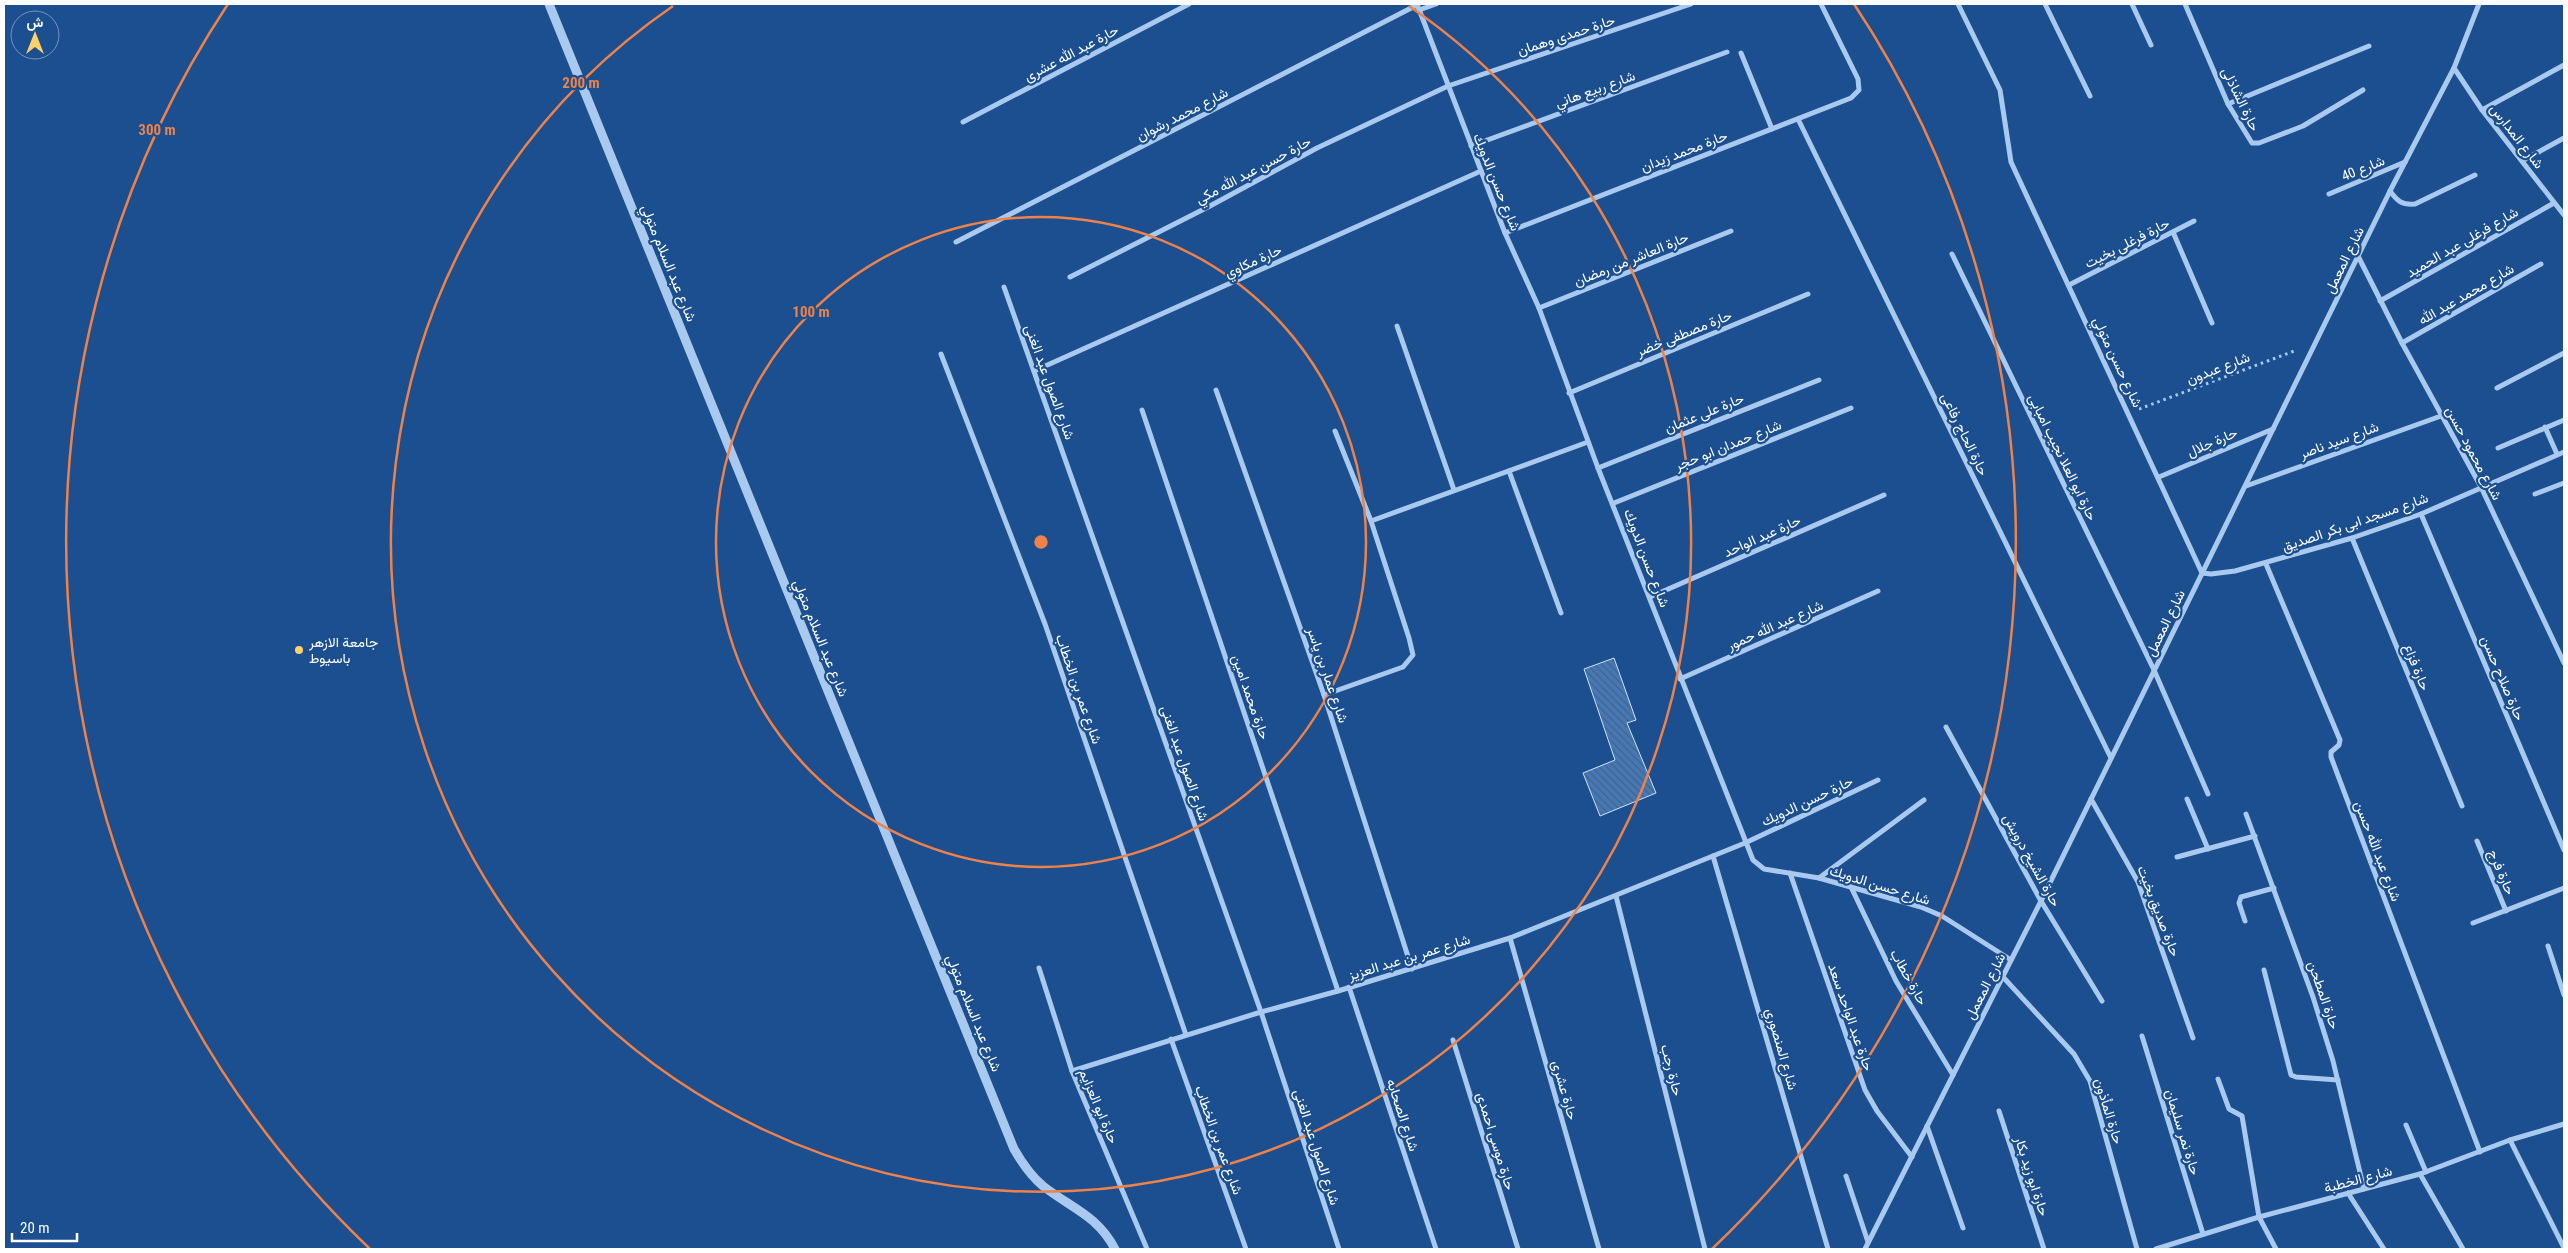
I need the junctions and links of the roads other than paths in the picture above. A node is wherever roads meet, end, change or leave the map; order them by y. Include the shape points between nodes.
1 (549, 4) edge
2 (1189, 4) edge
3 (1436, 4) edge
4 (1690, 4) edge
5 (1821, 4) edge
6 (1958, 4) edge
7 (2045, 4) edge
8 (2132, 4) edge
9 (2185, 4) edge
10 (2479, 4) edge
11 (1418, 6) edge
12 (2151, 45) dead end
13 (2369, 46) dead end
14 (1727, 52) dead end
15 (1741, 53) dead end
16 (2564, 66) edge
17 (2454, 68) junction
18 (1448, 86) junction
19 (2363, 90) dead end
20 (2090, 96) dead end
21 (2228, 104) junction
22 (2482, 110) junction
23 (1798, 119) junction
24 (964, 122) dead end
25 (1772, 129) junction
26 (2564, 138) edge
27 (1470, 146) junction
28 (2522, 161) junction
29 (2405, 162) junction
30 (1481, 171) junction
31 (2475, 175) dead end
32 (2390, 190) junction
33 (2329, 194) dead end
34 (2554, 203) junction
35 (2564, 215) edge
36 (2194, 221) dead end
37 (1731, 231) dead end
38 (2173, 232) junction
39 (1505, 233) junction
40 (956, 242) dead end
41 (1952, 254) dead end
42 (2358, 256) junction
43 (2541, 264) dead end
44 (1070, 277) dead end
45 (2069, 285) junction
46 (1004, 287) dead end
47 (1808, 294) dead end
48 (2380, 302) junction
49 (1539, 308) junction
50 (2212, 323) dead end
51 (1397, 326) dead end
52 (2402, 343) junction
53 (2564, 353) edge
54 (941, 354) dead end
55 (1034, 371) junction
56 (1819, 380) dead end
57 (2497, 388) dead end
58 (1216, 390) dead end
59 (1569, 392) junction
60 (1851, 408) dead end
61 (1142, 410) dead end
62 (2441, 416) junction
63 (2564, 420) edge
64 (2545, 428) junction
65 (2273, 429) junction
66 (1335, 431) dead end
67 (1588, 442) junction
68 (2498, 448) dead end
69 (2564, 452) edge
70 (2558, 454) junction
71 (1598, 468) junction
72 (1510, 471) junction
73 (2159, 477) junction
74 (2564, 483) edge
75 (2245, 486) junction
76 (2481, 486) junction
77 (1454, 490) junction
78 (2535, 494) dead end
79 (1884, 495) dead end
80 (1614, 503) junction
81 (2421, 514) junction
82 (1371, 522) junction
83 (2352, 538) junction
84 (2266, 564) junction
85 (2202, 573) junction
86 (1878, 591) dead end
87 (1650, 598) junction
88 (1561, 613) dead end
89 (2564, 663) edge
90 (2154, 670) junction
91 (1680, 679) junction
92 (1324, 695) junction
93 (1946, 727) dead end
94 (2111, 758) junction
95 (1878, 780) dead end
96 (2208, 794) dead end
97 (2091, 799) junction
98 (2187, 799) dead end
99 (1924, 800) dead end
100 (2462, 806) dead end
101 (2246, 814) dead end
102 (2254, 836) junction
103 (2477, 841) dead end
104 (1745, 843) junction
105 (2208, 849) junction
106 (2564, 850) edge
107 (1713, 856) junction
108 (2177, 857) dead end
109 (1790, 873) junction
110 (1819, 878) junction
111 (1851, 887) junction
112 (2274, 888) junction
113 (2564, 888) edge
114 (1616, 896) junction
115 (2041, 901) junction
116 (2506, 911) junction
117 (2244, 921) dead end
118 (2473, 923) dead end
119 (1510, 938) junction
120 (2548, 946) dead end
121 (2011, 960) junction
122 (1039, 968) dead end
123 (1412, 969) junction
124 (2264, 970) dead end
125 (2003, 977) junction
126 (1349, 987) junction
127 (1338, 991) junction
128 (2564, 995) edge
129 (2102, 1001) dead end
130 (1261, 1012) junction
131 (1186, 1035) junction
132 (2142, 1036) dead end
133 (2193, 1038) dead end
134 (1171, 1039) junction
135 (1452, 1040) dead end
136 (1072, 1071) junction
137 (1953, 1075) junction
138 (2218, 1079) dead end
139 (2338, 1080) junction
140 (1999, 1111) dead end
141 (2564, 1124) edge
142 (2406, 1125) dead end
143 (1927, 1126) junction
144 (2510, 1140) junction
145 (2480, 1152) junction
146 (1912, 1157) junction
147 (2423, 1173) junction
148 (1846, 1176) dead end
149 (2364, 1189) junction
150 (2348, 1193) junction
151 (2259, 1217) junction
152 (1964, 1228) dead end
153 (2203, 1234) junction
154 (1868, 1242) junction
155 (2564, 1248) edge
156 (1115, 1249) edge
157 (1147, 1249) edge
158 (1246, 1249) edge
159 (1339, 1249) edge
160 (1436, 1249) edge
161 (1518, 1249) edge
162 (1599, 1249) edge
163 (1705, 1249) edge
164 (1828, 1249) edge
165 (1865, 1249) edge
166 (2044, 1249) edge
167 (2137, 1249) edge
168 (2156, 1249) edge
169 (2276, 1249) edge
170 (2384, 1249) edge
171 (2463, 1249) edge

1 - 156 street, شارع عبد السلام متولي via 1014,1150 1042,1185 1093,1220
2 - 24 street, حارة عبد الله عشرى
3 - 11 street, شارع محمد رشوان
4 - 18 street, حارة حمدى وهمان
5 - 23 street, حارة محمد زيدان via 1858,79 1858,90 1851,98
6 - 45 street, شارع حسن متولي via 2000,90 2011,162
7 - 20 street
8 - 12 street
9 - 21 street, حارة الشاذلى
10 - 17 street, شارع المعمل
11 - 18 street, شارع حسن الدويك
11 - 40 street, شارع محمد رشوان
13 - 21 street
14 - 27 street, شارع ربيع هاني
15 - 25 street
16 - 22 street
17 - 22 street, شارع المدارس
17 - 29 street, شارع المعمل
18 - 27 street, شارع حسن الدويك
18 - 44 street, حارة حسن عبد الله مكي via 1317,148
19 - 21 street, حارة الشاذلى via 2303,126 2259,143 2249,141
22 - 28 street, شارع المدارس
23 - 25 street, حارة محمد زيدان
23 - 94 street, حارة الحاج رفاعى
25 - 39 street, حارة محمد زيدان
26 - 28 street
27 - 30 street, شارع حسن الدويك
28 - 34 street, شارع المدارس
29 - 32 street, شارع المعمل
29 - 33 street, شارع 40
30 - 39 street, شارع حسن الدويك
30 - 55 street, حارة مكاوي
31 - 32 street via 2416,204 2398,202
32 - 42 street, شارع المعمل
34 - 35 street, شارع المدارس
34 - 48 street, شارع فرغلى عبد الحميد
36 - 38 street, حارة فرغلى بخيت
37 - 49 street, حارة العاشر من رمضان
38 - 45 street, حارة فرغلى بخيت
38 - 50 street
39 - 49 street, شارع حسن الدويك
41 - 90 street, حارة ابو العلا نجيب امبابى
42 - 48 street, شارع محمود حسن
42 - 65 street, شارع المعمل
43 - 52 street, شارع محمد عبد الله
45 - 73 street, شارع حسن متولي
46 - 55 street, شارع الصول عبد الغنى
47 - 59 street, حارة مصطفى خضر
48 - 52 street, شارع محمود حسن
49 - 59 street, شارع حسن الدويك
51 - 77 street
52 - 62 street, شارع محمود حسن
53 - 57 street
54 - 131 street, شارع عمر بن الخطاب via 1045,624
55 - 130 street, شارع الصول عبد الغنى
56 - 71 street, حارة على عثمان
58 - 92 street, شارع عمار بن ياسر
59 - 67 street, شارع حسن الدويك
60 - 80 street, شارع حمدان ابو حجر
61 - 127 street, حارة محمد امين
62 - 75 street, شارع سيد ناصر
62 - 76 street, شارع محمود حسن
63 - 64 street
64 - 68 street
64 - 70 street
65 - 73 street, حارة جلال
65 - 75 street, شارع المعمل
66 - 82 street
67 - 71 street, شارع حسن الدويك
67 - 72 street
69 - 70 street, شارع مسجد ابى بكر الصديق
70 - 76 street, شارع مسجد ابى بكر الصديق
71 - 80 street, شارع حسن الدويك
72 - 77 street
72 - 88 street
73 - 85 street, شارع حسن متولي
74 - 78 street
75 - 85 street, شارع المعمل
76 - 81 street, شارع مسجد ابى بكر الصديق
76 - 89 street, شارع محمود حسن
77 - 82 street
79 - 87 street, حارة عبد الواحد
80 - 87 street, شارع حسن الدويك
81 - 83 street, شارع مسجد ابى بكر الصديق
81 - 106 street, حارة صلاح حسن
82 - 92 street via 1413,655 1403,667
83 - 84 street, شارع مسجد ابى بكر الصديق
83 - 100 street, حارة فزاع
84 - 85 street, شارع مسجد ابى بكر الصديق via 2220,574
84 - 145 street, شارع عبد الله حسن via 2340,740 2330,757
85 - 90 street, شارع المعمل
86 - 91 street, شارع عبد الله حمور
87 - 91 street, شارع حسن الدويك
90 - 94 street, شارع المعمل
90 - 96 street, حارة ابو العلا نجيب امبابى
91 - 104 street, شارع حسن الدويك
92 - 123 street, شارع عمار بن ياسر
93 - 115 street, حارة الشيخ درويش
94 - 97 street, شارع المعمل
95 - 104 street, حارة حسن الدويك
97 - 115 street, شارع المعمل
97 - 133 street, حارة صديق بخيت via 2138,882
98 - 105 street
99 - 110 street
101 - 102 street, حارة المطحن
102 - 105 street
102 - 112 street, حارة المطحن
103 - 116 street, حارة فرج
104 - 107 street, شارع عمر بن عبد العزيز
104 - 109 street, شارع حسن الدويك via 1759,866
105 - 108 street
107 - 114 street, شارع عمر بن عبد العزيز
107 - 164 street, شارع المنصوري
109 - 110 street, شارع حسن الدويك
109 - 146 street, حارة عبد الواحد سعد via 1865,1090 1876,1111
110 - 111 street, شارع حسن الدويك
111 - 121 street, شارع حسن الدويك via 1942,916
111 - 137 street, حارة خطاب via 1896,981
112 - 117 street via 2241,897 2239,903
112 - 139 street, حارة المطحن via 2313,997
113 - 116 street
114 - 119 street, شارع عمر بن عبد العزيز
114 - 163 street, حارة رجب
115 - 121 street, شارع المعمل
115 - 129 street, حارة الشيخ درويش
116 - 118 street
119 - 123 street, شارع عمر بن عبد العزيز
119 - 162 street, حارة عشرى
120 - 128 street
121 - 125 street, شارع المعمل
122 - 136 street, حارة ابو العزايم
123 - 126 street, شارع عمر بن عبد العزيز
124 - 139 street via 2291,1075
125 - 137 street, شارع المعمل
125 - 167 street, حارة المأذون via 2074,1054 2090,1081
126 - 127 street, شارع عمر بن عبد العزيز
126 - 160 street, شارع الصحابه
127 - 130 street, شارع عمر بن عبد العزيز
130 - 131 street, شارع عمر بن عبد العزيز
130 - 159 street, شارع الصول عبد الغنى
131 - 134 street, شارع عمر بن عبد العزيز
132 - 153 street, حارة نمر سليمان
134 - 136 street, شارع عمر بن عبد العزيز
134 - 158 street, شارع عمر بن الخطاب
135 - 161 street, حارة موسى احمدى
136 - 157 street, حارة ابو العزايم
137 - 143 street, شارع المعمل
138 - 151 street via 2229,1109 2242,1116
139 - 149 street, حارة المطحن
140 - 166 street, حارة ابو زيد بكار
141 - 144 street, شارع الخطبة
142 - 147 street
143 - 146 street, شارع المعمل
143 - 152 street
144 - 145 street, شارع الخطبة
144 - 155 street
145 - 147 street, شارع الخطبة
146 - 154 street, شارع المعمل
147 - 149 street, شارع الخطبة
147 - 171 street
148 - 154 street
149 - 150 street, شارع الخطبة
150 - 151 street, شارع الخطبة
150 - 170 street
151 - 153 street, شارع الخطبة
151 - 169 street
153 - 168 street, شارع الخطبة
154 - 165 street, شارع المعمل

